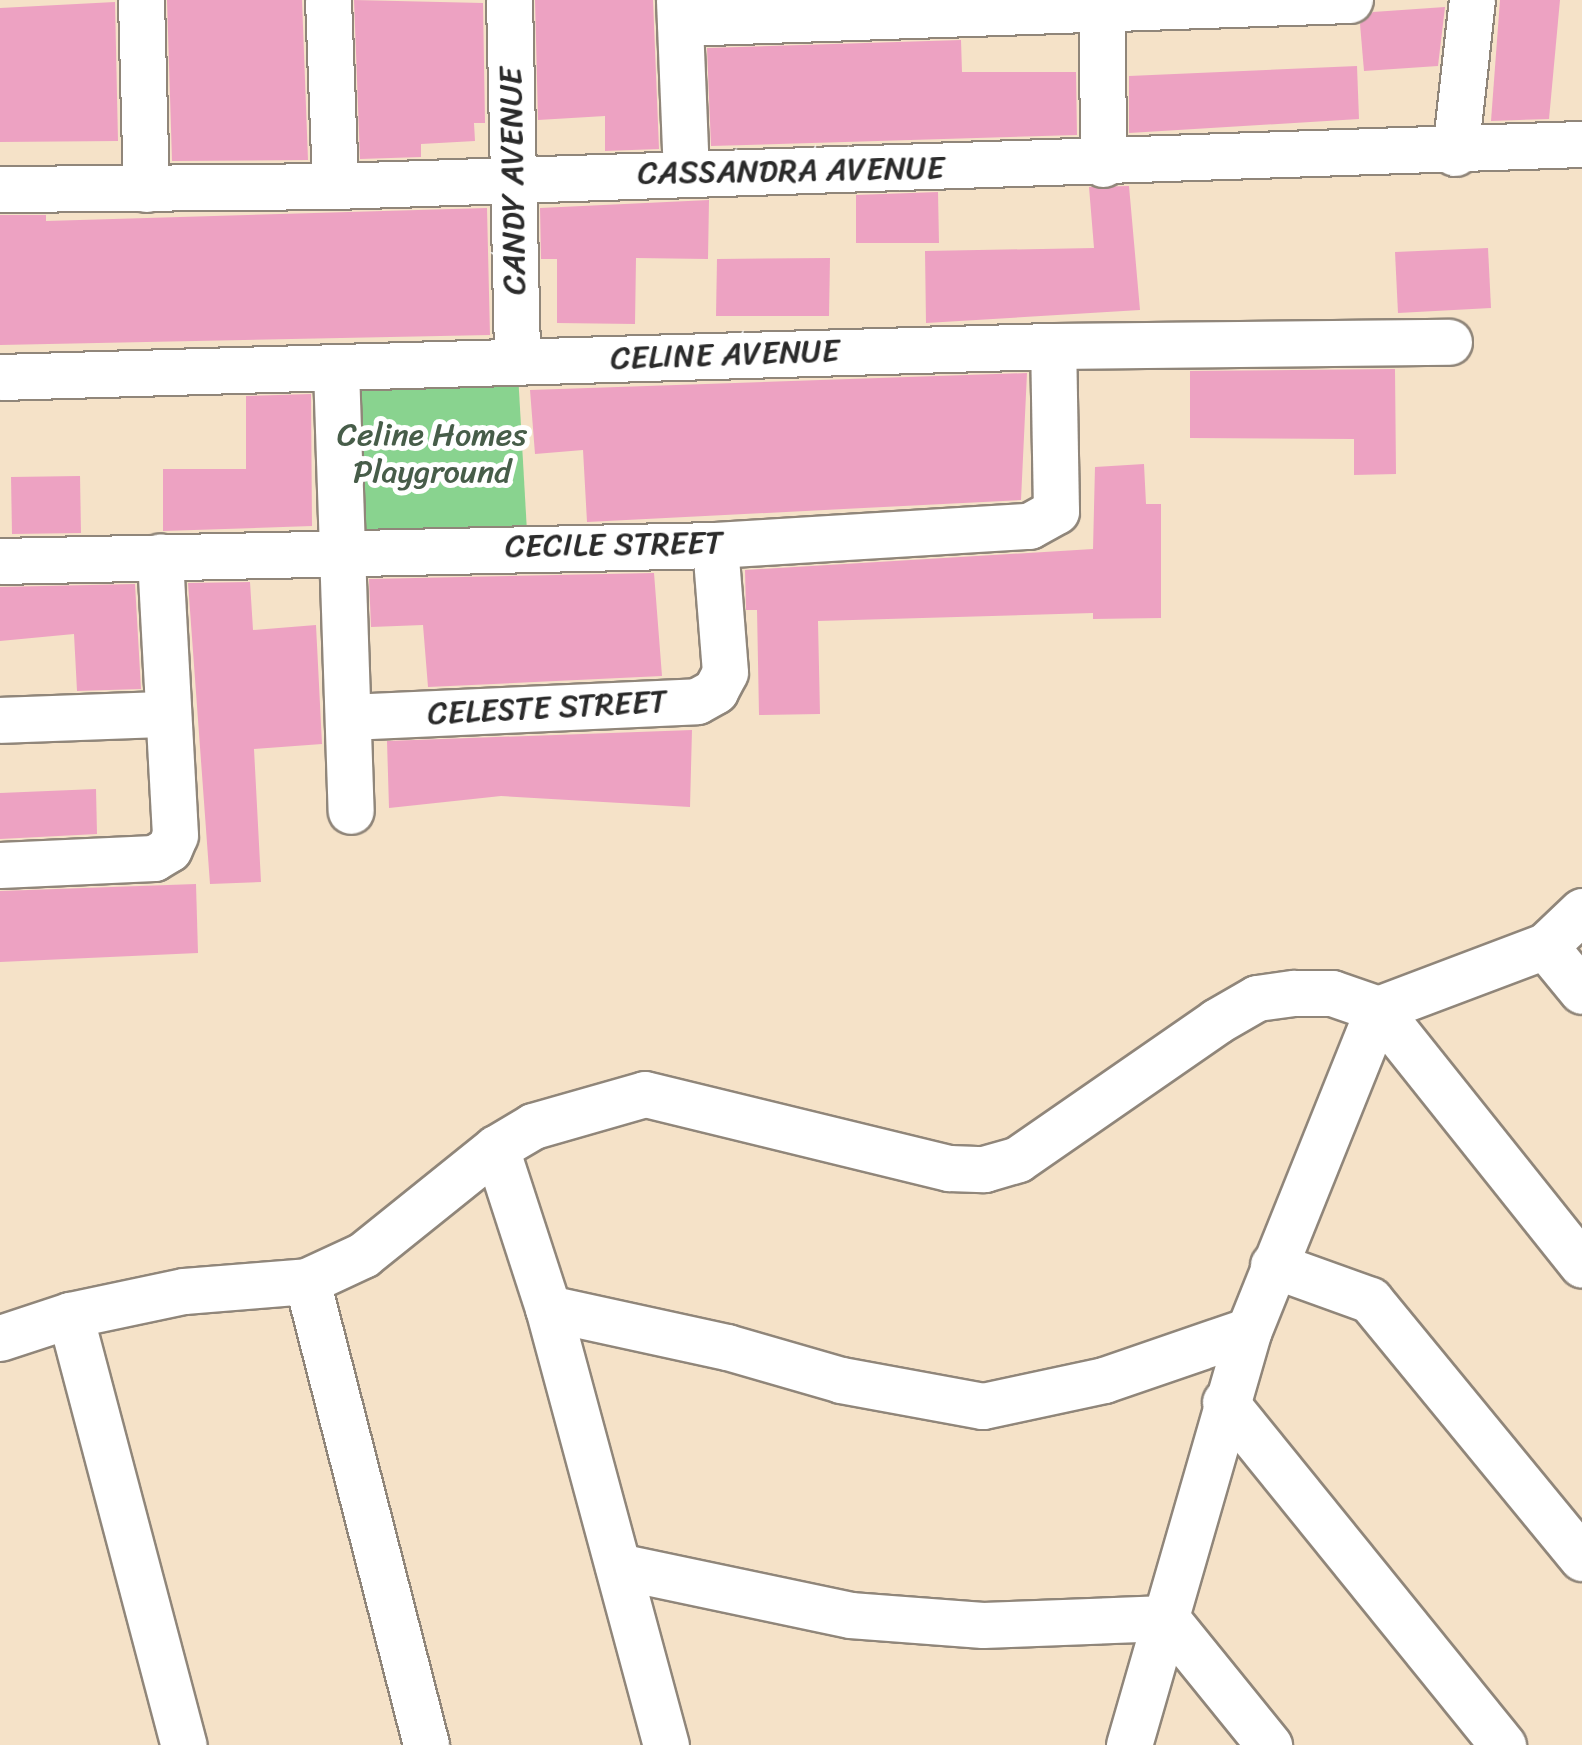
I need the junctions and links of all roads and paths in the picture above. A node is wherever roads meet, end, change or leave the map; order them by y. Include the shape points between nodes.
1 (141, 0) edge
2 (328, 0) edge
3 (510, 0) edge
4 (1350, 0) edge
5 (1472, 0) edge
6 (1102, 4) edge
7 (679, 12) edge
8 (1582, 144) edge
9 (1455, 152) junction
10 (1103, 164) junction
11 (686, 173) junction
12 (514, 179) junction
13 (334, 186) junction
14 (0, 189) edge
15 (146, 189) junction
16 (1449, 342) dead end
17 (1053, 346) junction
18 (517, 361) junction
19 (336, 369) junction
20 (0, 378) edge
21 (715, 545) junction
22 (338, 548) junction
23 (160, 556) junction
24 (0, 560) edge
25 (166, 714) junction
26 (348, 718) junction
27 (0, 720) edge
28 (351, 811) dead end
29 (0, 865) edge
30 (1582, 911) edge
31 (1545, 946) junction
32 (1582, 991) edge
33 (1378, 1009) junction
34 (496, 1148) junction
35 (1273, 1265) junction
36 (1582, 1265) edge
37 (307, 1282) junction
38 (548, 1308) junction
39 (70, 1315) junction
40 (1249, 1330) junction
41 (0, 1338) edge
42 (1225, 1402) junction
43 (1582, 1558) edge
44 (618, 1566) junction
45 (1166, 1618) junction
46 (184, 1745) edge
47 (426, 1745) edge
48 (666, 1745) edge
49 (1128, 1745) edge
50 (1269, 1745) edge
51 (1502, 1745) edge

1 - 15 street
2 - 13 street
3 - 12 street, CANDY AVENUE
4 - 6 street
5 - 9 street
6 - 7 street
6 - 10 street
7 - 11 street
8 - 9 street, CASSANDRA AVENUE
9 - 10 street, CASSANDRA AVENUE
10 - 11 street, CASSANDRA AVENUE
11 - 12 street, CASSANDRA AVENUE
12 - 13 street, CASSANDRA AVENUE
12 - 18 street, CANDY AVENUE
13 - 15 street, CASSANDRA AVENUE
14 - 15 street, CASSANDRA AVENUE
16 - 17 street, CELINE AVENUE
17 - 18 street, CELINE AVENUE
17 - 21 street, CECILE STREET via 1056,511 1046,522
18 - 19 street, CELINE AVENUE
19 - 20 street, CELINE AVENUE
19 - 22 street
21 - 22 street, CECILE STREET
21 - 26 street, CELESTE STREET via 725,672 715,691 697,701
22 - 23 street, CECILE STREET
22 - 26 street
23 - 24 street, CECILE STREET
23 - 25 street
25 - 27 street
25 - 29 street via 175,834 168,849 154,858
26 - 28 street
30 - 31 street
31 - 32 street
31 - 33 street
33 - 34 street via 1332,992 1258,998 1018,1159 984,1169 949,1168 645,1094 534,1126
33 - 35 street
33 - 36 street
34 - 37 street via 363,1255
34 - 38 street
35 - 40 street
35 - 43 street via 1370,1300
37 - 39 street via 184,1292
37 - 47 street
38 - 40 street via 727,1346 841,1380 984,1406 1104,1380
38 - 44 street
39 - 41 street
39 - 46 street
40 - 42 street
42 - 45 street
42 - 51 street
44 - 45 street via 850,1615 983,1625
44 - 48 street
45 - 49 street
45 - 50 street

